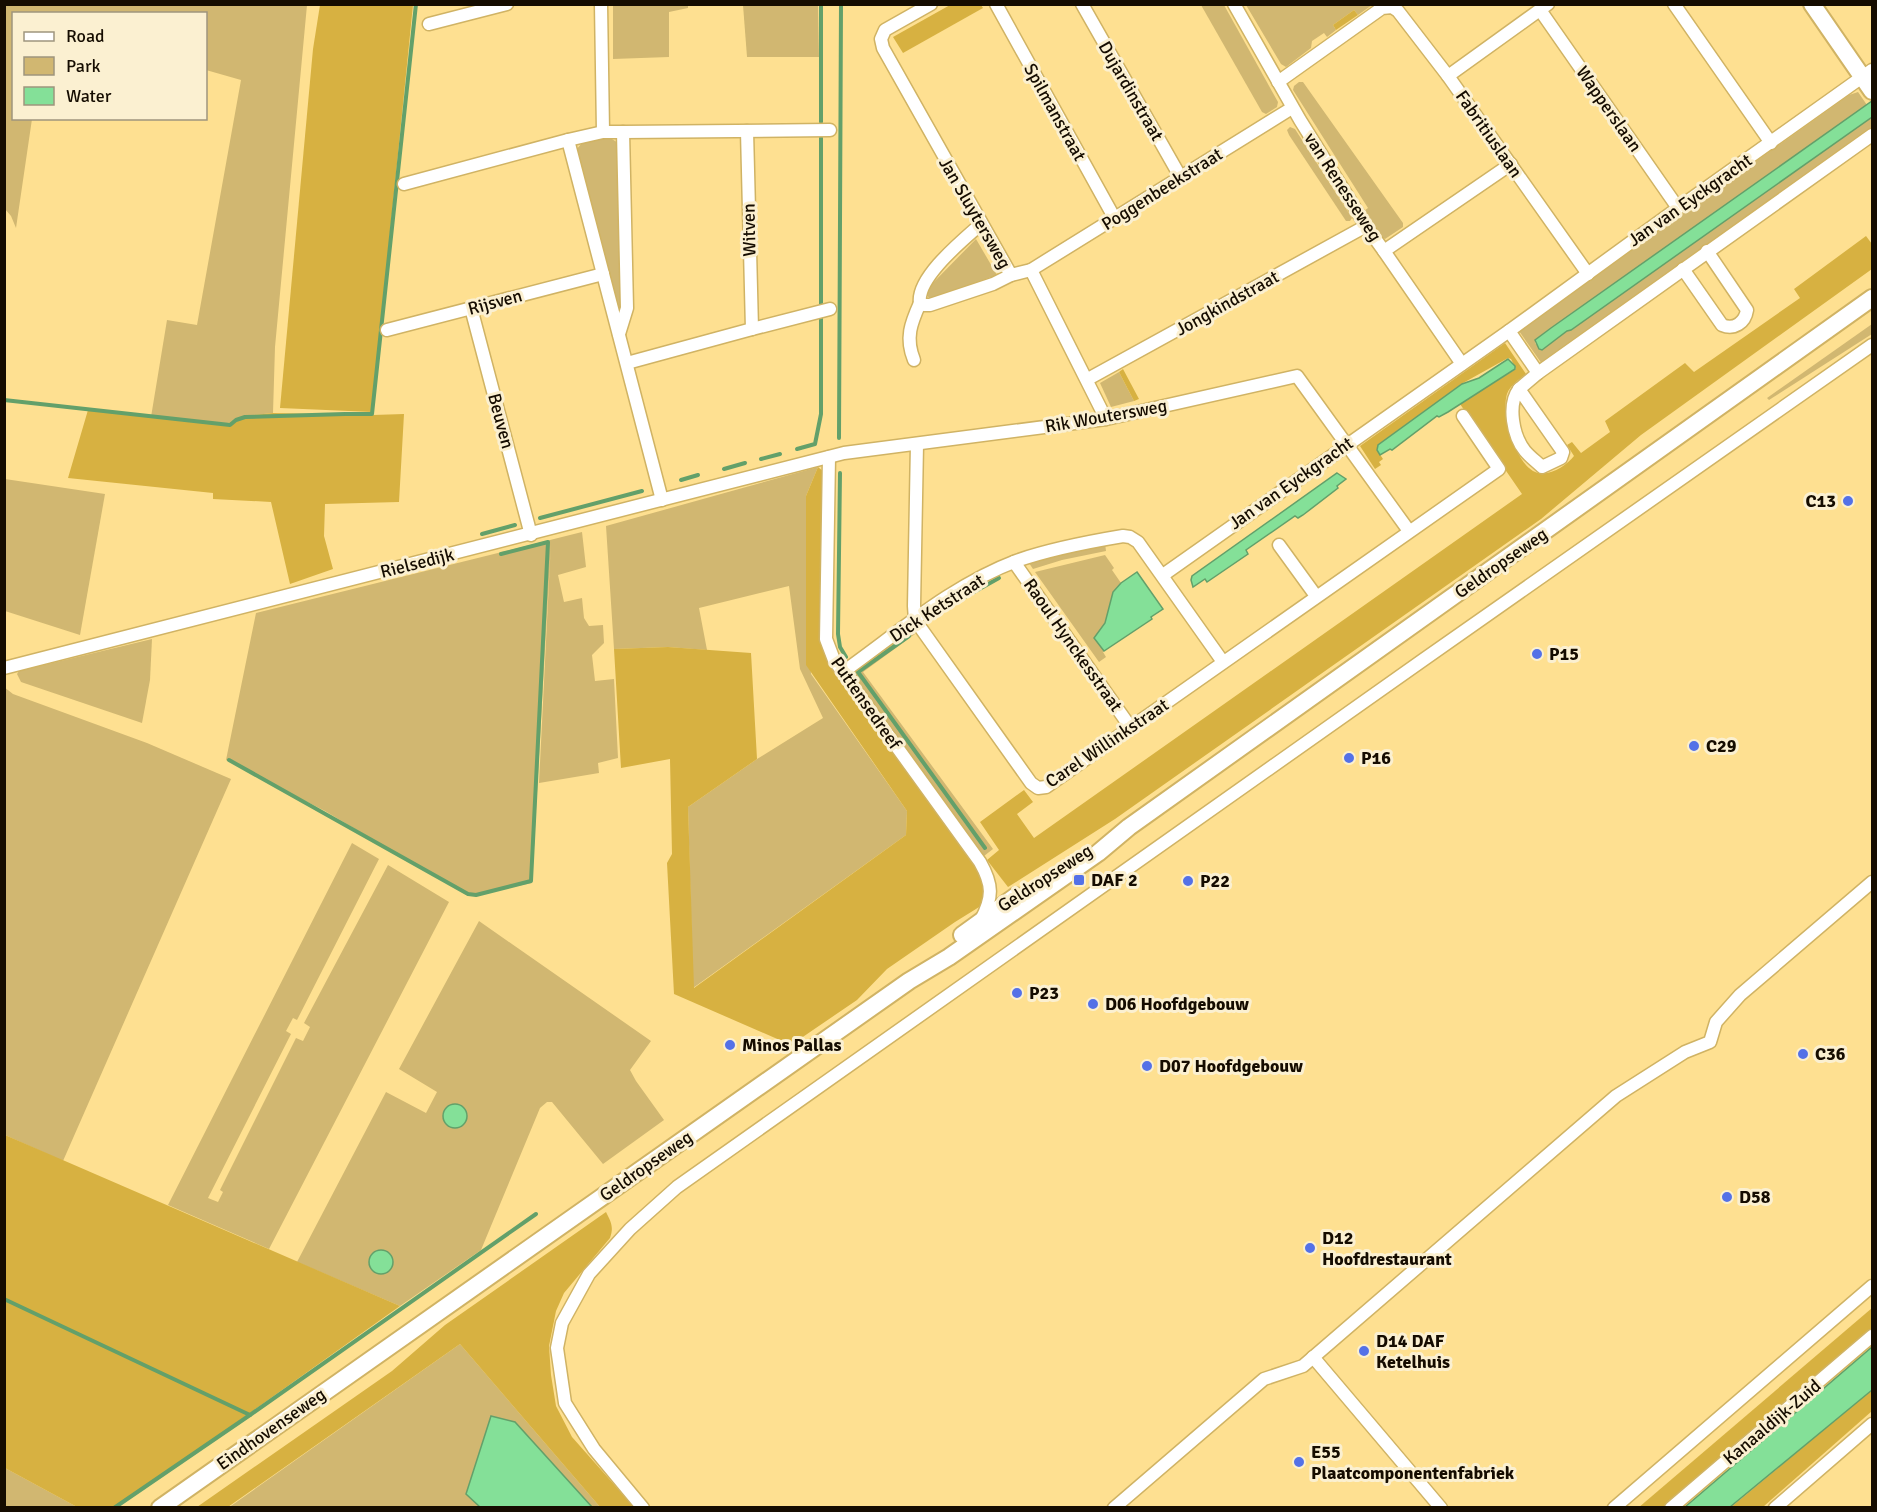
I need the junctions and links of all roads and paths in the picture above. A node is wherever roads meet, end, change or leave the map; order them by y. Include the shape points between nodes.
1 (507, 4) edge
2 (601, 4) edge
3 (931, 4) edge
4 (996, 4) edge
5 (1082, 4) edge
6 (1234, 4) edge
7 (1674, 4) edge
8 (1812, 4) edge
9 (1544, 8) edge
10 (429, 24) dead end
11 (1448, 76) junction
12 (1278, 82) junction
13 (1870, 82) edge
14 (1292, 108) junction
15 (830, 130) dead end
16 (747, 131) junction
17 (603, 132) junction
18 (623, 132) junction
19 (1872, 135) edge
20 (568, 140) junction
21 (1771, 143) junction
22 (1511, 164) junction
23 (1181, 177) junction
24 (404, 184) dead end
25 (1677, 208) junction
26 (1115, 219) junction
27 (981, 224) junction
28 (1366, 226) junction
29 (1384, 250) junction
30 (1707, 251) junction
31 (1683, 268) junction
32 (1031, 270) junction
33 (603, 273) junction
34 (1588, 274) junction
35 (1011, 275) junction
36 (1872, 298) edge
37 (920, 303) junction
38 (471, 308) junction
39 (830, 309) dead end
40 (752, 329) junction
41 (387, 330) dead end
42 (1509, 332) junction
43 (619, 334) junction
44 (1872, 345) edge
45 (914, 360) dead end
46 (627, 363) junction
47 (1462, 364) junction
48 (1538, 373) junction
49 (1088, 379) junction
50 (1519, 389) junction
51 (1463, 416) dead end
52 (1106, 419) junction
53 (917, 444) junction
54 (1347, 444) junction
55 (829, 457) junction
56 (662, 500) junction
57 (1409, 531) junction
58 (531, 535) junction
59 (1280, 545) dead end
60 (1014, 562) junction
61 (1163, 575) junction
62 (1316, 596) junction
63 (915, 620) junction
64 (1223, 662) junction
65 (4, 668) edge
66 (843, 672) junction
67 (1131, 728) junction
68 (1129, 827) junction
69 (1872, 882) edge
70 (981, 920) junction
71 (909, 981) junction
72 (1872, 1286) edge
73 (1872, 1336) edge
74 (383, 1352) joint
75 (1313, 1357) junction
76 (1872, 1424) edge
77 (160, 1508) edge
78 (643, 1508) edge
79 (1114, 1508) edge
80 (1441, 1508) edge
81 (1614, 1508) edge
82 (1671, 1508) edge
83 (1775, 1508) edge

1 - 10 street
2 - 17 street
3 - 27 street, Jan Sluytersweg via 885,30 883,48
4 - 26 street, Spilmanstraat
5 - 23 street, Dujardinstraat
6 - 12 street, van Renesseweg
7 - 21 street
8 - 13 main road
9 - 11 street
9 - 25 street, Wapperslaan
11 - 12 street, Fabritiuslaan via 1392,7 1382,8
11 - 22 street, Fabritiuslaan
12 - 14 street, van Renesseweg
13 - 21 street, Jan van Eyckgracht
14 - 23 street, Poggenbeekstraat
14 - 28 street, van Renesseweg
15 - 16 street
16 - 18 street
16 - 40 street, Witven
17 - 18 street
17 - 20 street
18 - 43 street via 627,308
19 - 30 street
20 - 24 street
20 - 33 street
21 - 25 street, Jan van Eyckgracht
22 - 29 street
22 - 34 street, Fabritiuslaan
23 - 26 street, Poggenbeekstraat
25 - 34 street, Jan van Eyckgracht
26 - 32 street, Poggenbeekstraat
27 - 35 street, Jan Sluytersweg
27 - 37 street via 926,279
28 - 29 street, van Renesseweg
28 - 49 street, Jongkindstraat
29 - 47 street, van Renesseweg
30 - 31 street
30 - 31 street via 1748,310 1736,326 1722,326
31 - 48 street
32 - 35 street, Jan Sluytersweg
32 - 49 street, Jan Sluytersweg
33 - 38 street, Rijsven
33 - 43 street
34 - 42 street, Jan van Eyckgracht
35 - 37 street via 930,305
36 - 68 main road, Geldropseweg
37 - 45 street via 908,341
38 - 41 street, Rijsven
38 - 58 street, Beuven
39 - 40 street
40 - 46 street
42 - 47 street, Jan van Eyckgracht
42 - 48 street
43 - 46 street
44 - 78 street via 677,1187 636,1223 589,1274 562,1323 557,1348 565,1403 594,1449
46 - 56 street
47 - 54 street, Jan van Eyckgracht
48 - 50 street
49 - 52 street, Jan Sluytersweg
50 - 50 street via 1512,403 1515,428 1524,451 1542,467 1561,458 1563,452
51 - 57 street, Carel Willinkstraat via 1499,469
52 - 53 street, Rik Woutersweg
52 - 54 street, Rik Woutersweg via 1297,376
53 - 55 street, Rik Woutersweg
53 - 63 street
54 - 57 street
54 - 61 street, Jan van Eyckgracht
55 - 56 street, Rielsedijk
55 - 66 street, Puttensedreef via 826,639
56 - 58 street, Rielsedijk
57 - 62 street, Carel Willinkstraat
58 - 65 street, Rielsedijk
59 - 62 street
60 - 61 street, Dick Ketstraat via 1123,536 1138,542
60 - 63 street, Dick Ketstraat via 958,591
60 - 67 street, Raoul Hynckesstraat
61 - 64 street, Dick Ketstraat
62 - 64 street, Carel Willinkstraat
63 - 66 street, Dick Ketstraat
63 - 67 street, Carel Willinkstraat via 1038,788 1046,787
64 - 67 street, Carel Willinkstraat
66 - 70 street, Puttensedreef via 980,862 990,882 988,904
68 - 70 main road, Geldropseweg via 1093,846
68 - 71 main road, Geldropseweg via 1098,853
69 - 75 street via 1740,995 1716,1022 1710,1042 1685,1052 1616,1096
70 - 71 main road, Geldropseweg
71 - 74 main road, Geldropseweg via 739,1094
72 - 81 street
73 - 82 street, Kanaaldijk-Zuid
74 - 77 main road, Eindhovenseweg
75 - 79 street via 1302,1366 1264,1379
75 - 80 street
76 - 83 street

